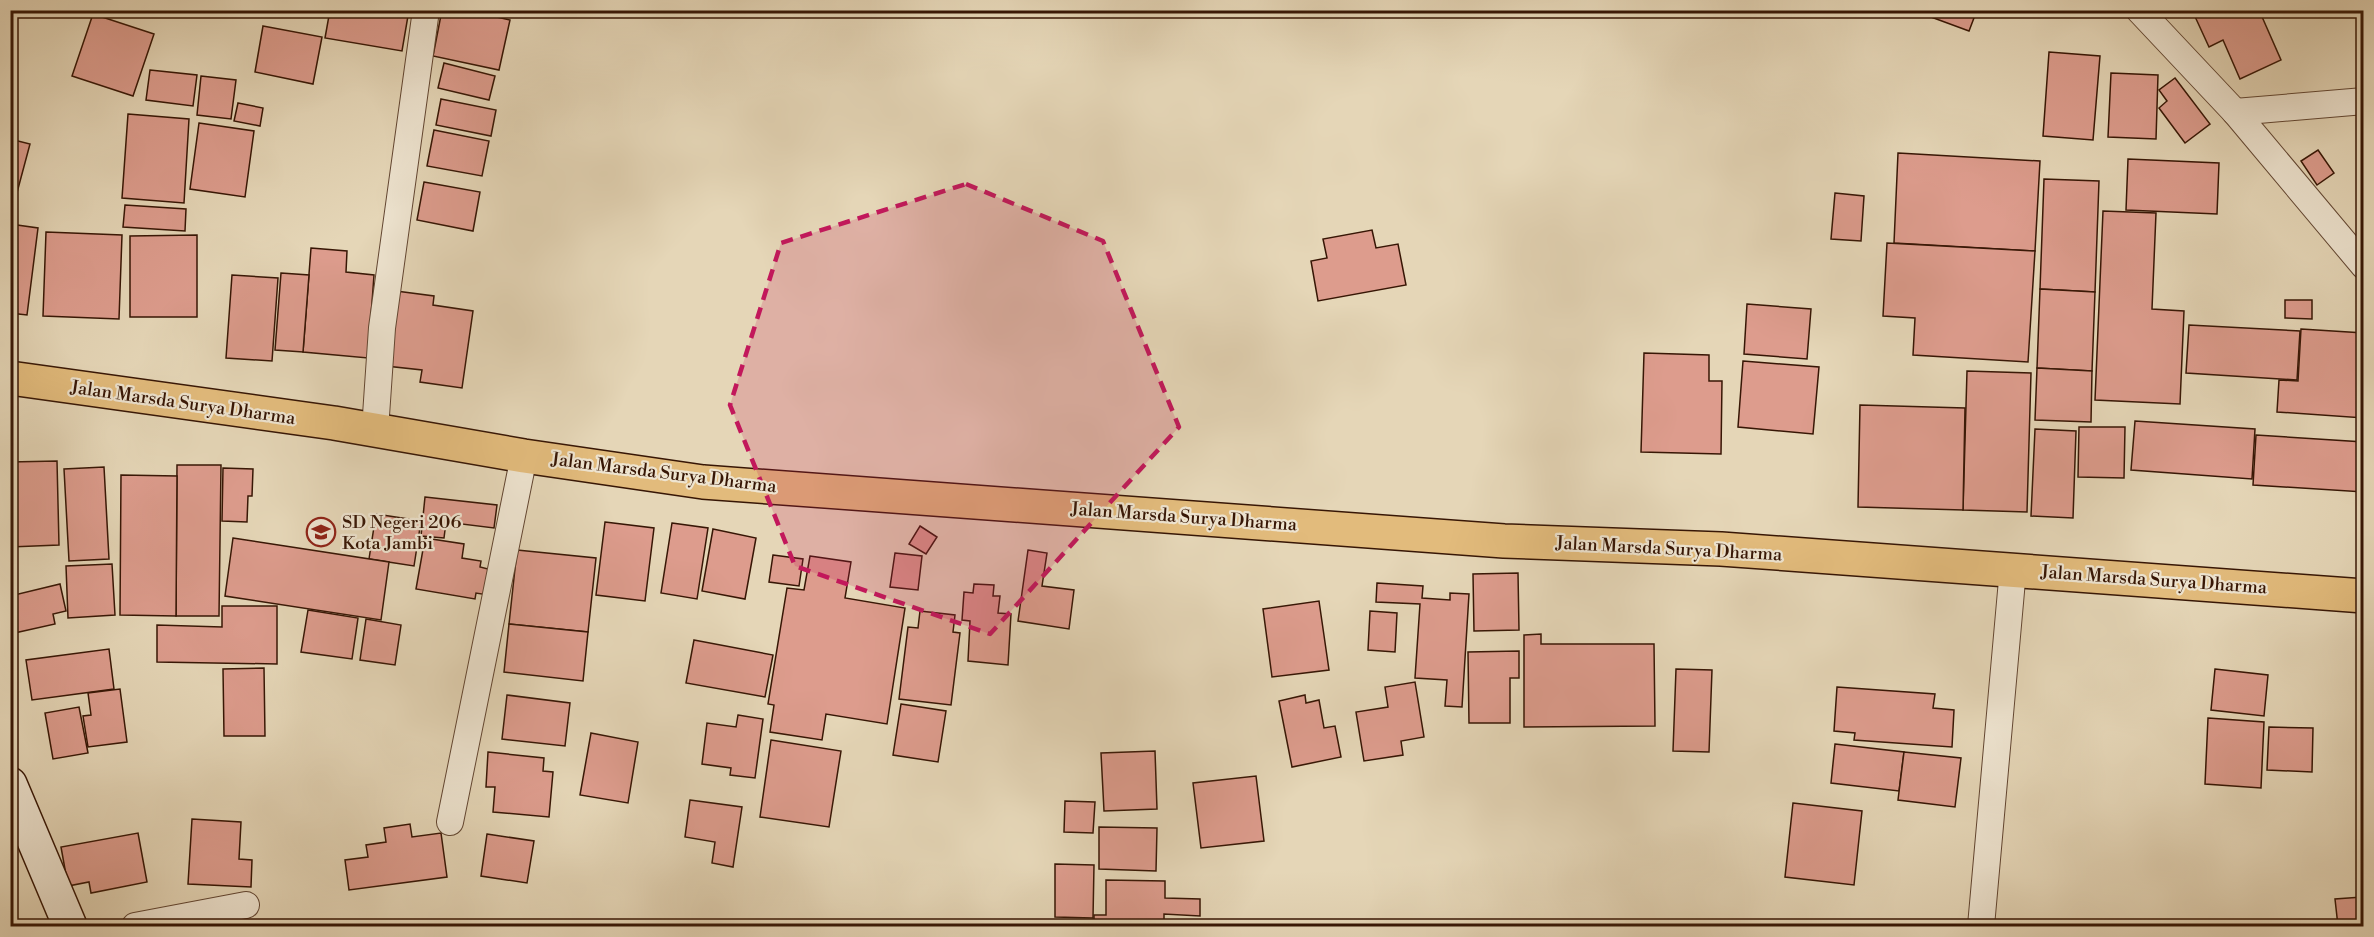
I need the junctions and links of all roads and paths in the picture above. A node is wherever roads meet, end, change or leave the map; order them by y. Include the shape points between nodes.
1 (426, 10) edge
2 (2139, 10) edge
3 (2364, 101) edge
4 (2235, 112) junction
5 (2364, 266) edge
6 (10, 378) edge
7 (375, 430) junction
8 (524, 456) junction
9 (2013, 569) junction
10 (2364, 596) edge
11 (10, 784) edge
12 (450, 822) dead end
13 (20, 830) edge
14 (246, 905) dead end
15 (70, 927) edge
16 (135, 927) edge
17 (1980, 927) edge

1 - 7 street via 382,328
2 - 4 street
3 - 4 street
4 - 5 street
6 - 7 highway, Jalan Marsda Surya Dharma
7 - 8 highway, Jalan Marsda Surya Dharma
8 - 9 highway, Jalan Marsda Surya Dharma via 703,482 1504,541 1721,549
8 - 12 street
9 - 10 highway, Jalan Marsda Surya Dharma
9 - 17 street
11 - 13 street
13 - 15 street
14 - 16 street

